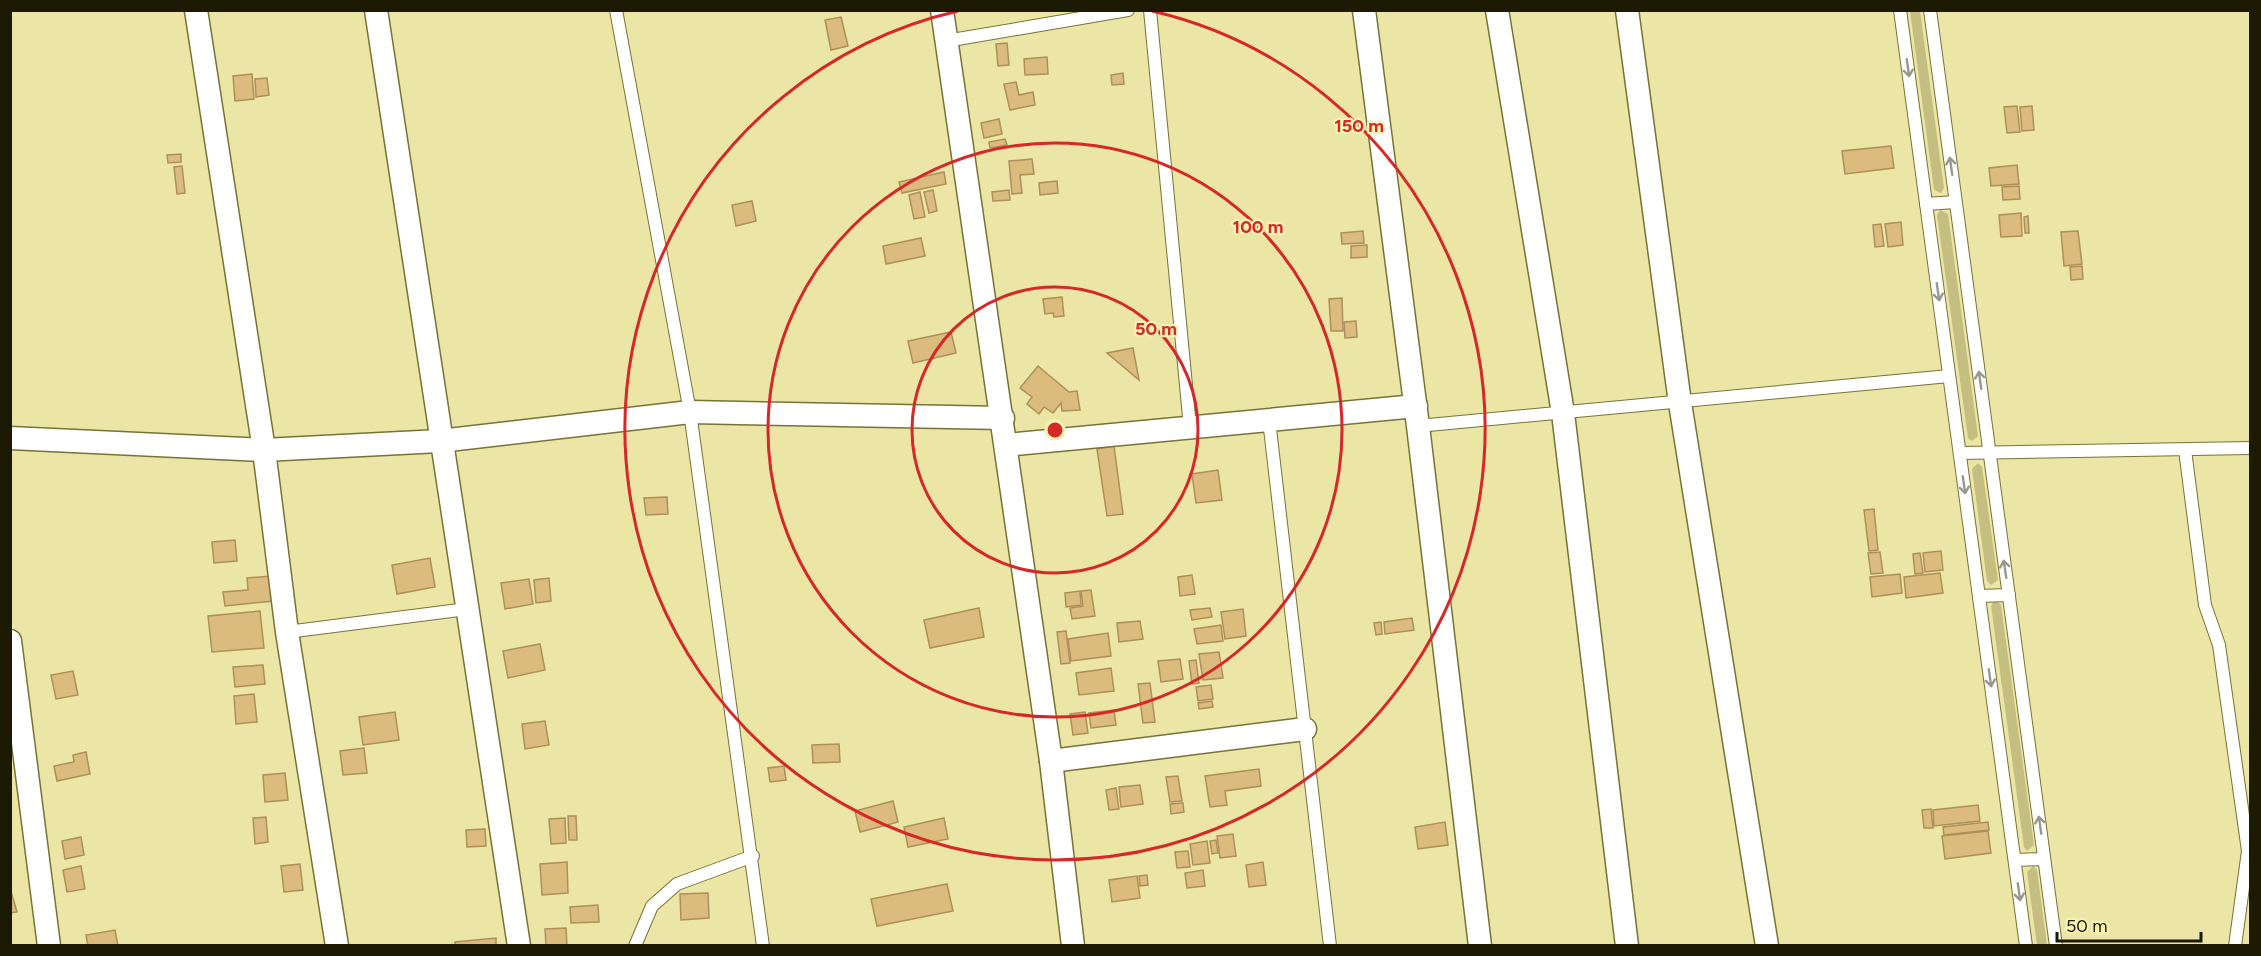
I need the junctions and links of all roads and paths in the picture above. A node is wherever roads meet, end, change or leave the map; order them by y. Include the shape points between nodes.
1 (196, 10) edge
2 (376, 10) edge
3 (616, 10) edge
4 (942, 10) edge
5 (1128, 10) edge
6 (1149, 10) edge
7 (1364, 10) edge
8 (1497, 10) edge
9 (1627, 10) edge
10 (1900, 10) edge
11 (1930, 10) edge
12 (946, 41) junction
13 (1955, 202) junction
14 (1926, 204) junction
15 (1949, 376) junction
16 (1680, 403) junction
17 (690, 412) junction
18 (1563, 413) junction
19 (1417, 416) junction
20 (1003, 418) junction
21 (1269, 420) junction
22 (1190, 427) junction
23 (10, 438) edge
24 (440, 441) junction
25 (1006, 444) junction
26 (2250, 448) edge
27 (264, 450) junction
28 (2185, 450) junction
29 (1989, 452) junction
30 (1960, 453) junction
31 (2009, 595) junction
32 (1979, 596) junction
33 (467, 609) junction
34 (287, 632) junction
35 (10, 641) edge
36 (1305, 729) junction
37 (1051, 761) junction
38 (753, 856) junction
39 (2044, 858) junction
40 (2015, 860) junction
41 (642, 939) edge
42 (49, 945) edge
43 (337, 945) edge
44 (519, 945) edge
45 (635, 945) edge
46 (763, 945) edge
47 (1073, 945) edge
48 (1330, 945) edge
49 (1480, 945) edge
50 (1627, 945) edge
51 (1767, 945) edge
52 (2026, 945) edge
53 (2056, 945) edge
54 (2235, 945) edge

1 - 27 street
2 - 24 street
3 - 17 lane
4 - 12 street
5 - 12 lane
6 - 22 lane
7 - 19 street
8 - 18 street
9 - 16 street
10 -> 14 lane
13 -> 11 lane
12 - 20 street
13 - 14 lane
29 -> 13 lane
14 -> 15 lane
15 - 16 lane
15 - 30 lane
16 - 18 lane
16 - 51 street
17 - 20 street
17 - 24 street
17 - 38 lane
18 - 19 lane
18 - 50 street
19 - 21 street
19 - 49 street
20 - 25 street
21 - 22 street
21 - 36 lane
22 - 25 street
23 - 27 street
24 - 27 street
24 - 33 street
25 - 37 street
26 - 28 lane
27 - 34 street
28 - 29 lane
28 - 54 lane via 2205,605 2219,645 2248,851
29 - 30 lane
31 -> 29 lane
30 -> 32 lane
31 - 32 lane
39 -> 31 lane
32 -> 40 lane
33 - 34 lane
33 - 44 street
34 - 43 street
35 - 42 street
36 - 37 street
36 - 48 lane
37 - 47 street
38 - 41 lane via 677,884 652,906
38 - 46 lane
39 - 40 lane
39 - 53 lane
40 -> 52 lane
41 - 45 lane

